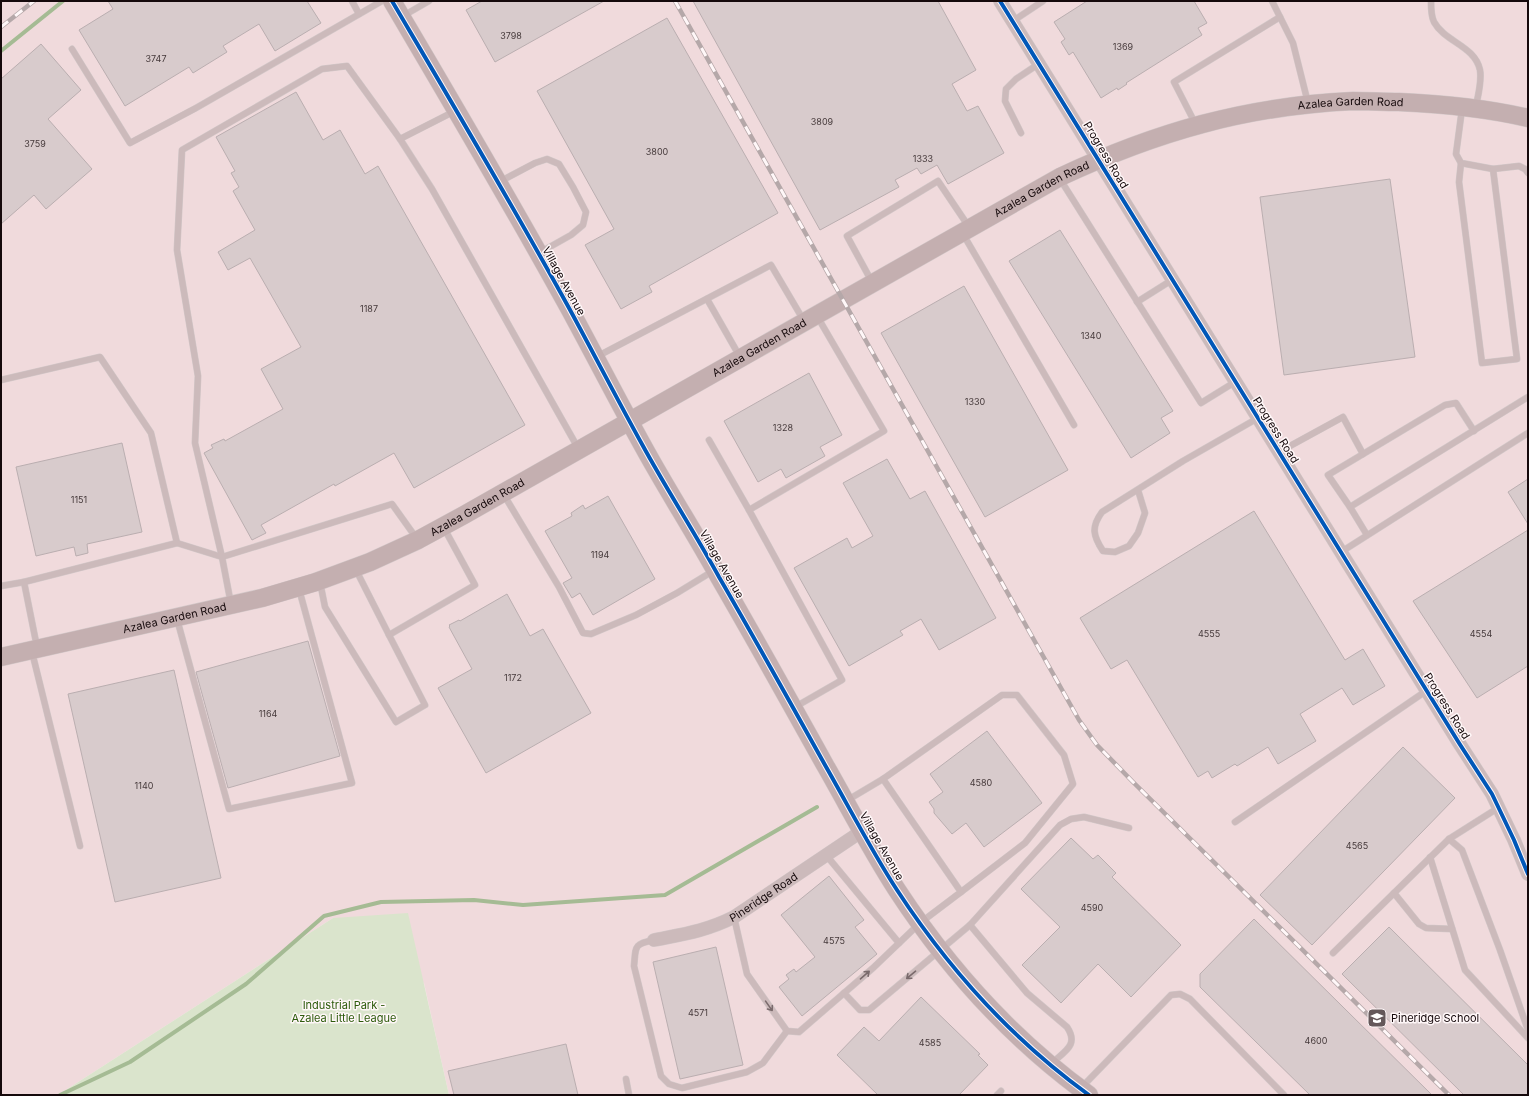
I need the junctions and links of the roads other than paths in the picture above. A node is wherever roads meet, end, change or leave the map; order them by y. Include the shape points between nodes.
1 (352, 1) edge
2 (382, 1) edge
3 (392, 1) edge
4 (429, 1) edge
5 (1000, 1) edge
6 (1043, 1) edge
7 (1272, 1) edge
8 (1431, 1) edge
9 (359, 14) junction
10 (402, 17) junction
11 (1280, 17) junction
12 (1013, 21) junction
13 (72, 49) dead end
14 (1040, 63) junction
15 (1308, 104) junction
16 (1469, 107) junction
17 (456, 110) junction
18 (1528, 118) edge
19 (1196, 125) junction
20 (1021, 133) dead end
21 (400, 139) junction
22 (1098, 159) junction
23 (1461, 163) junction
24 (1492, 169) junction
25 (1528, 173) edge
26 (1060, 177) junction
27 (498, 183) junction
28 (966, 231) junction
29 (538, 254) junction
30 (1172, 280) junction
31 (873, 284) junction
32 (707, 299) junction
33 (1137, 302) junction
34 (811, 319) junction
35 (595, 357) junction
36 (741, 359) junction
37 (1, 380) edge
38 (1235, 382) junction
39 (1528, 397) edge
40 (1258, 418) junction
41 (629, 421) junction
42 (1074, 425) dead end
43 (1474, 430) junction
44 (1528, 434) edge
45 (709, 440) dead end
46 (579, 450) junction
47 (1279, 452) junction
48 (1363, 454) junction
49 (1138, 490) junction
50 (503, 493) junction
51 (1350, 507) junction
52 (750, 510) junction
53 (443, 526) junction
54 (1367, 535) junction
55 (418, 540) junction
56 (177, 543) junction
57 (1341, 552) junction
58 (222, 558) junction
59 (354, 568) junction
60 (715, 569) junction
61 (320, 580) junction
62 (24, 582) junction
63 (1, 586) edge
64 (298, 587) junction
65 (232, 605) junction
66 (177, 617) junction
67 (389, 635) junction
68 (35, 649) junction
69 (1, 657) edge
70 (1426, 691) junction
71 (793, 708) junction
72 (883, 779) junction
73 (846, 801) junction
74 (1498, 808) junction
75 (1235, 822) dead end
76 (1129, 828) dead end
77 (862, 831) junction
78 (1449, 838) junction
79 (80, 846) dead end
80 (826, 855) junction
81 (1430, 857) junction
82 (1528, 874) edge
83 (961, 892) junction
84 (1394, 893) junction
85 (734, 917) junction
86 (920, 923) junction
87 (970, 925) junction
88 (1452, 929) junction
89 (654, 940) joint
90 (899, 944) junction
91 (941, 951) junction
92 (1333, 953) dead end
93 (844, 993) junction
94 (1528, 1030) edge
95 (787, 1032) junction
96 (1528, 1038) edge
97 (1050, 1065) junction
98 (626, 1080) dead end
99 (1078, 1091) edge
100 (628, 1095) edge
101 (1284, 1095) edge

1 - 9 lane
2 - 9 lane
3 - 10 main road, Village Avenue
4 - 10 lane
5 - 12 street, Progress Road
6 - 12 lane
7 - 11 lane
8 - 16 lane via 1434,21 1439,30 1471,54 1480,70 1481,80
9 - 13 lane via 130,143
10 - 17 main road, Village Avenue
11 - 15 lane via 1293,43
11 - 19 lane via 1174,82
12 - 14 street, Progress Road
14 - 20 lane via 1006,89 1005,101
14 - 22 street, Progress Road
15 - 16 main road, Azalea Garden Road via 1355,101
15 - 19 main road, Azalea Garden Road via 1262,110
16 - 18 main road, Azalea Garden Road
16 - 23 lane via 1456,154
17 - 21 lane
17 - 27 main road, Village Avenue
19 - 22 main road, Azalea Garden Road via 1149,139
21 - 46 lane via 432,189
21 - 58 lane via 347,66 322,69 182,150 177,250 198,376 195,443
22 - 26 main road, Azalea Garden Road
22 - 30 street, Progress Road
23 - 24 lane
23 - 24 lane via 1459,182 1482,363 1517,359
24 - 25 lane via 1519,166
26 - 28 main road, Azalea Garden Road
26 - 33 lane
27 - 29 main road, Village Avenue
27 - 29 lane via 546,159 558,164 573,187 586,212 583,225
28 - 31 main road, Azalea Garden Road
28 - 31 lane via 938,182 847,236
28 - 42 lane
29 - 35 main road, Village Avenue
30 - 33 lane
30 - 38 street, Progress Road
31 - 34 main road, Azalea Garden Road
32 - 34 lane via 771,265
32 - 35 lane
32 - 36 lane
33 - 38 lane via 1201,403
34 - 36 main road, Azalea Garden Road
34 - 52 lane via 884,431
35 - 41 main road, Village Avenue
36 - 41 main road, Azalea Garden Road
37 - 56 lane via 100,357 151,433
38 - 40 street, Progress Road
39 - 43 lane
40 - 47 street, Progress Road
40 - 49 lane
41 - 46 main road, Azalea Garden Road
41 - 60 main road, Village Avenue
43 - 48 lane via 1456,403 1445,405
43 - 51 lane
44 - 54 lane
45 - 52 lane
46 - 50 main road, Azalea Garden Road
47 - 48 lane via 1343,417
47 - 57 street, Progress Road
48 - 51 lane via 1328,476
49 - 49 lane via 1102,512 1096,522 1094,532 1103,551 1115,552 1129,546 1138,533 1145,513
50 - 53 main road, Azalea Garden Road
50 - 60 lane via 583,633 591,634 636,615
51 - 54 lane
52 - 71 lane via 842,680
53 - 55 main road, Azalea Garden Road
53 - 67 lane via 475,585
54 - 57 lane
55 - 58 lane via 392,504
55 - 59 main road, Azalea Garden Road
56 - 58 lane
56 - 62 lane
57 - 70 street, Progress Road
58 - 65 lane
59 - 61 main road, Azalea Garden Road
59 - 67 lane
60 - 71 main road, Village Avenue
61 - 64 main road, Azalea Garden Road
61 - 67 lane via 325,607 396,722 425,705
62 - 63 lane
62 - 68 lane
64 - 65 main road, Azalea Garden Road
64 - 66 lane via 352,783 229,809
65 - 66 main road, Azalea Garden Road
66 - 68 main road, Azalea Garden Road
68 - 69 main road, Azalea Garden Road
68 - 79 lane
70 - 74 street, Progress Road via 1483,779
70 - 75 lane
71 - 73 main road, Village Avenue
72 - 73 lane
72 - 83 lane
72 - 83 lane via 1002,695 1017,695 1064,755 1073,784 1025,843
73 - 77 main road, Village Avenue
74 - 78 lane
74 - 82 street, Progress Road
76 - 87 lane via 1084,817 1071,819 1060,825
77 - 80 street, Pineridge Road
77 - 86 main road, Village Avenue
78 - 81 lane
78 - 94 lane via 1462,850
80 - 85 street, Pineridge Road
80 - 90 lane
81 - 84 lane
81 - 88 lane
83 - 86 lane
84 - 88 lane via 1419,924 1426,928
84 - 92 lane
85 - 89 street, Pineridge Road via 700,931
85 -> 95 lane via 747,974
86 - 90 lane
86 - 91 main road, Village Avenue
87 - 91 lane
87 - 97 lane via 1027,993 1067,1026 1071,1033 1070,1046
88 - 96 lane via 1465,970
89 - 95 lane via 641,943 636,948 634,966 661,1076 669,1084 682,1088 747,1072 763,1063
93 -> 90 lane
91 -> 93 lane via 869,1010 860,1010
91 - 97 main road, Village Avenue via 982,999
93 - 95 lane via 800,1032
97 - 99 main road, Village Avenue
98 - 100 lane
99 - 101 lane via 1171,995 1180,994 1190,999

